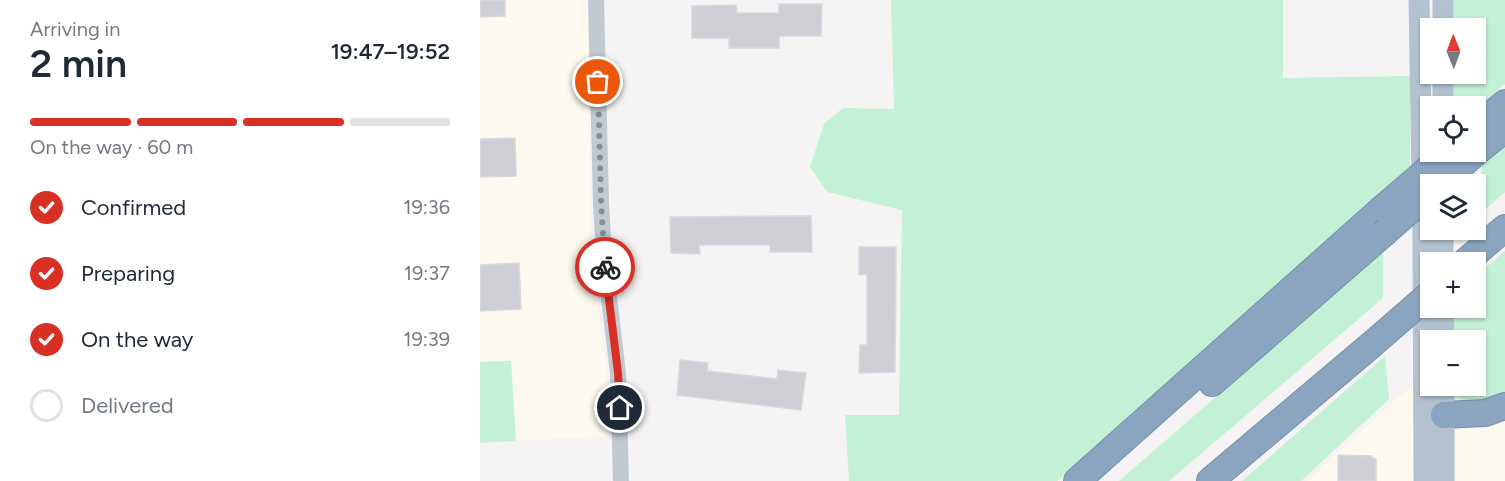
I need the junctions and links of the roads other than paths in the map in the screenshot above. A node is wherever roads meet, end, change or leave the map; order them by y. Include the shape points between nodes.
1 (596, 0) edge
2 (1419, 0) edge
3 (1443, 0) edge
4 (1443, 18) edge
5 (1505, 103) edge
6 (1486, 125) edge
7 (1505, 129) edge
8 (1486, 132) edge
9 (1436, 162) edge
10 (1420, 202) edge
11 (1499, 233) edge
12 (1477, 252) edge
13 (1420, 302) edge
14 (1440, 396) edge
15 (1505, 406) edge
16 (1433, 415) junction
17 (621, 481) edge
18 (1077, 481) edge
19 (1100, 481) edge
20 (1209, 481) edge
21 (1424, 481) edge
22 (1444, 481) edge

1 - 17 street via 601,202 618,373
2 - 16 main road via 1423,236
3 - 4 main road
5 - 6 highway
7 - 8 highway
9 - 18 highway, bridge
10 - 19 highway, bridge
11 - 12 highway
13 - 20 highway, bridge
14 - 16 main road
15 - 16 highway via 1485,413
16 - 21 main road
16 - 22 main road

